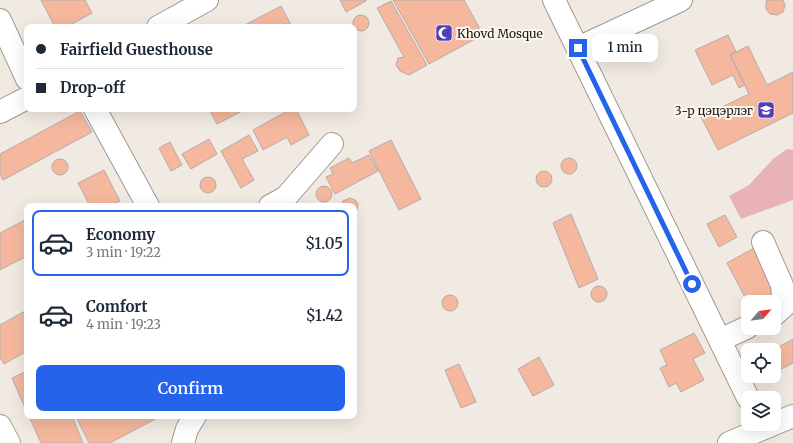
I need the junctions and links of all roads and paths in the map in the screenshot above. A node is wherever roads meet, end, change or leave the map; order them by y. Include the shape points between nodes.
1 (207, 0) edge
2 (554, 0) edge
3 (681, 0) edge
4 (0, 20) edge
5 (163, 24) edge
6 (578, 48) junction
7 (24, 72) edge
8 (24, 100) edge
9 (0, 112) edge
10 (97, 112) edge
11 (332, 144) dead end
12 (146, 203) edge
13 (275, 203) edge
14 (763, 242) dead end
15 (781, 309) edge
16 (741, 330) edge
17 (720, 340) junction
18 (745, 391) edge
19 (793, 416) edge
20 (193, 419) edge
21 (0, 426) edge
22 (764, 432) edge
23 (9, 443) edge
24 (183, 443) edge
25 (729, 443) edge

1 - 5 street
2 - 6 street
3 - 6 street
4 - 7 street
6 - 17 street
8 - 9 street
10 - 12 street
11 - 13 street via 286,197
14 - 15 street via 782,285 784,306
16 - 17 street
17 - 18 street
19 - 22 street
20 - 24 street
21 - 23 street
22 - 25 street

